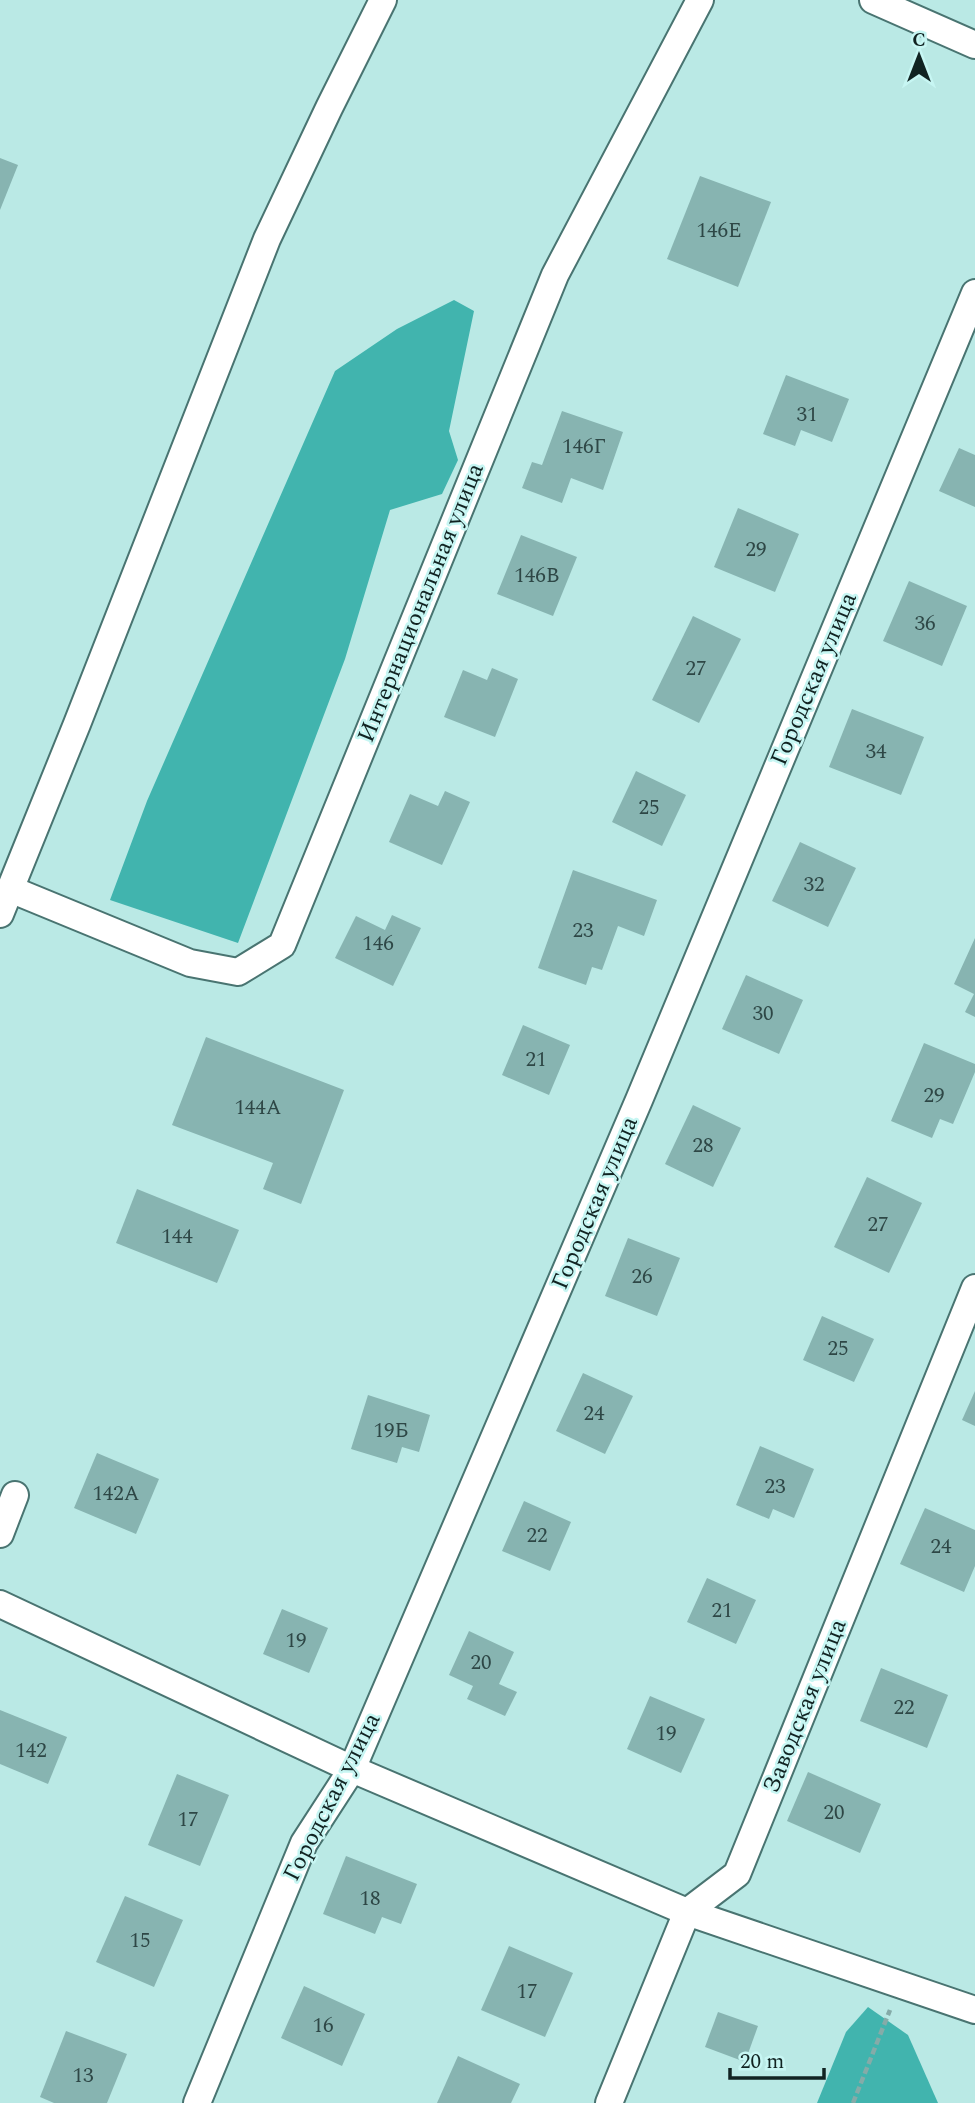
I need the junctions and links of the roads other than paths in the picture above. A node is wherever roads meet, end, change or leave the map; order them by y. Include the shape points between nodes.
1 (383, 0) edge
2 (700, 0) edge
3 (873, 0) edge
4 (975, 44) edge
5 (975, 293) edge
6 (9, 889) junction
7 (0, 914) edge
8 (975, 1288) edge
9 (15, 1495) dead end
10 (0, 1534) edge
11 (0, 1604) edge
12 (352, 1769) junction
13 (687, 1912) junction
14 (975, 2010) edge
15 (197, 2103) edge
16 (609, 2103) edge

1 - 6 street via 267,239
2 - 6 street, Интернациональная улица via 555,275 282,945 238,972 190,963
3 - 4 street
5 - 12 street, Городская улица via 639,1100
6 - 7 street
8 - 13 street, Заводская улица via 737,1874
9 - 10 street
11 - 12 street
12 - 13 street
12 - 15 street, Городская улица via 304,1843
13 - 14 street
13 - 16 street

